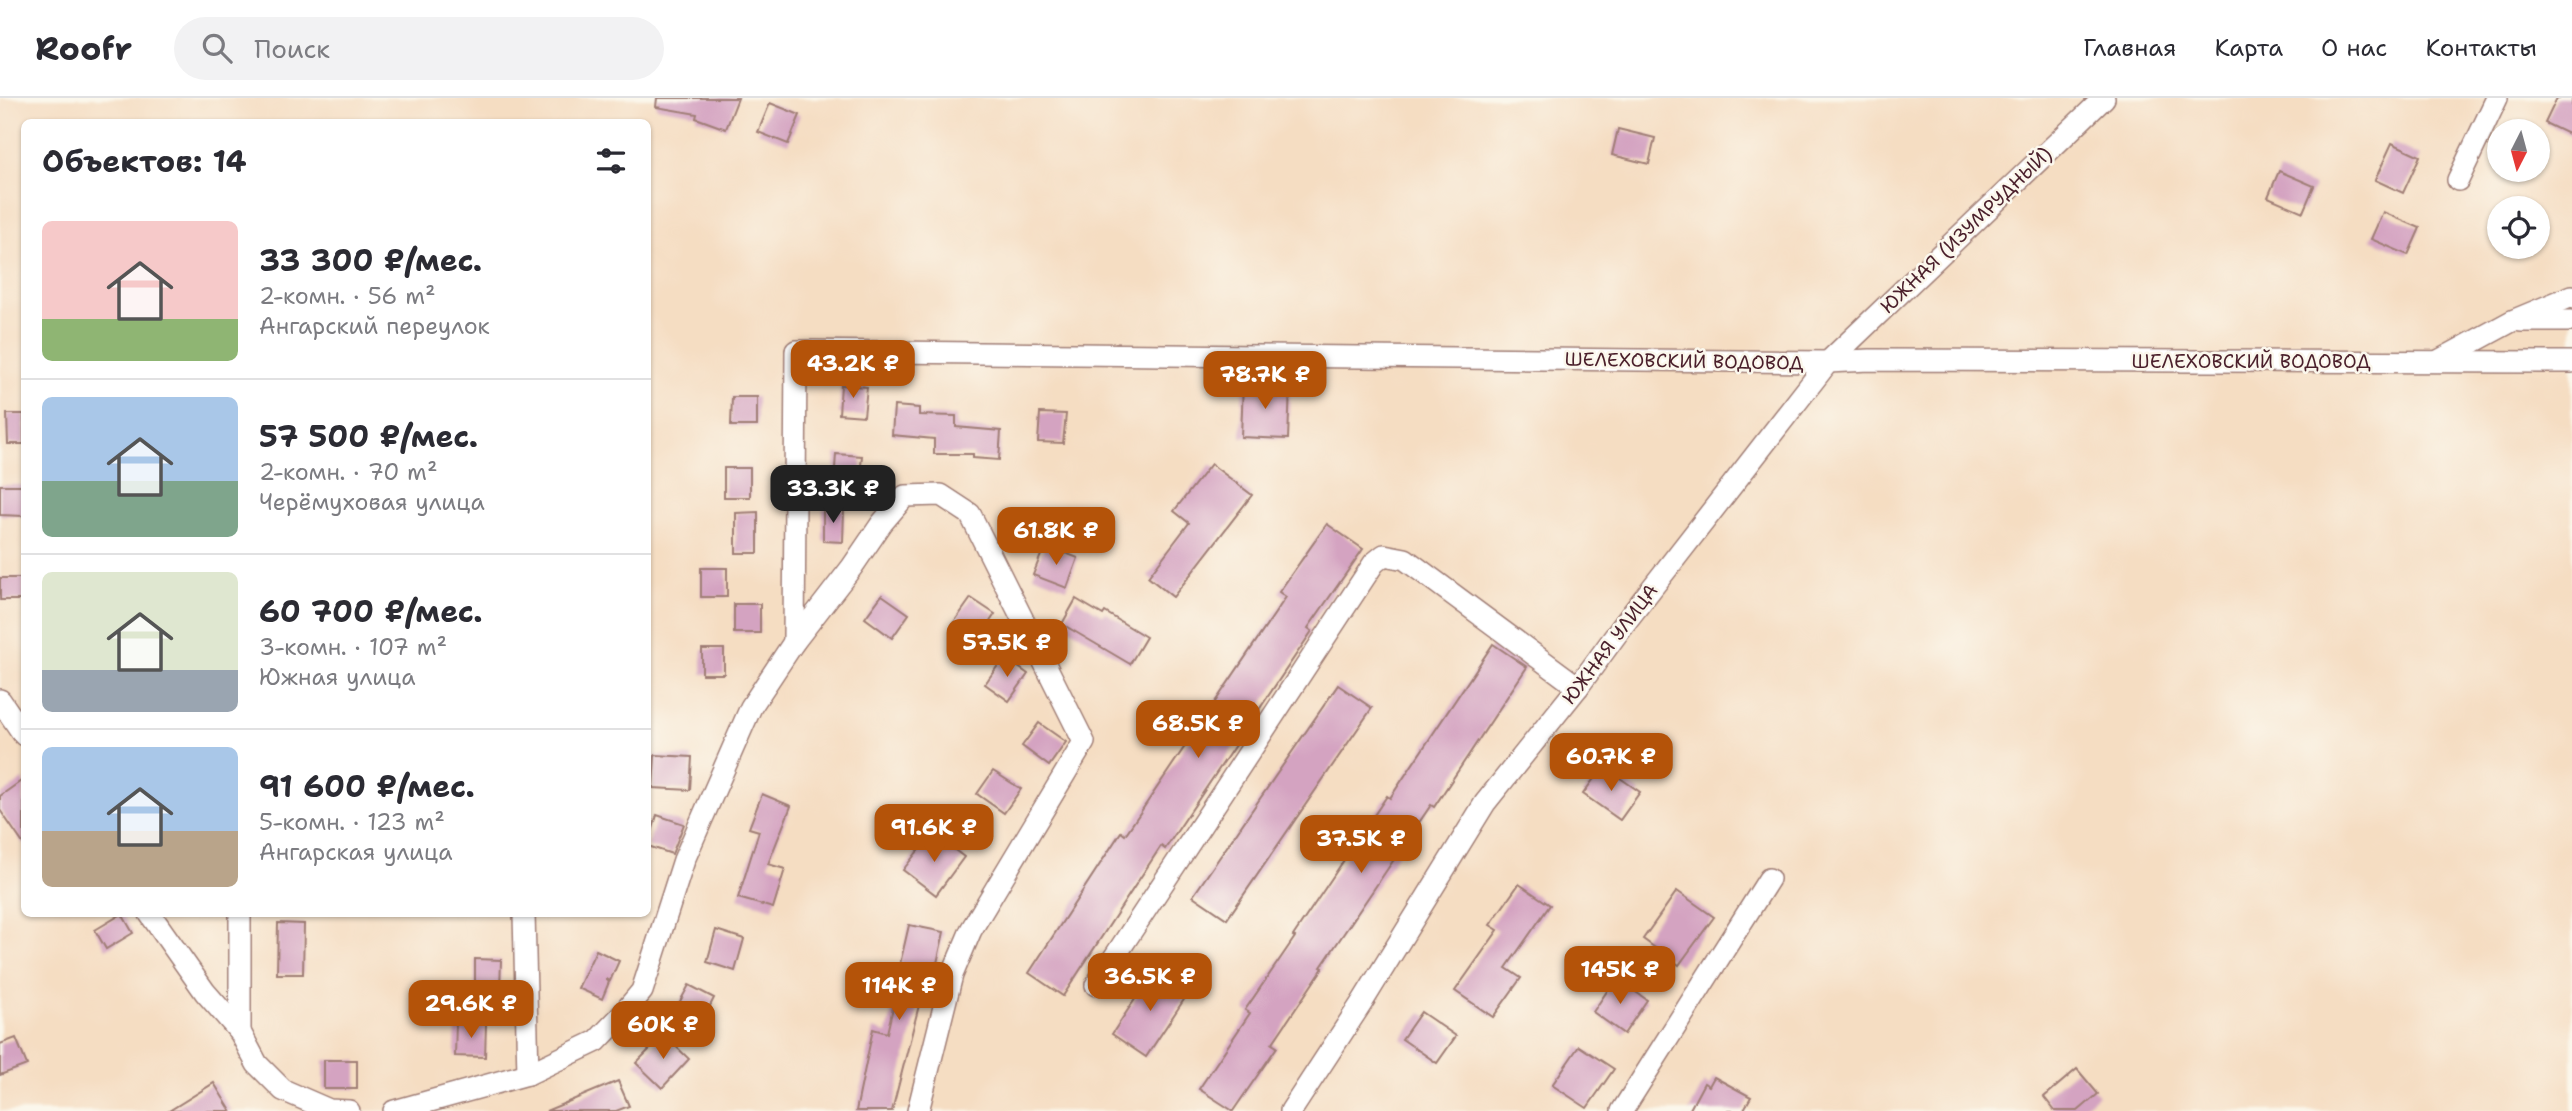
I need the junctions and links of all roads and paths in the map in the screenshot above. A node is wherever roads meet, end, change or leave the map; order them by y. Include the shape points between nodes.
1 (2104, 98) edge
2 (2497, 98) edge
3 (2458, 180) dead end
4 (2572, 296) edge
5 (2512, 321) junction
6 (2572, 321) edge
7 (2438, 361) junction
8 (1828, 362) junction
9 (2572, 362) edge
10 (794, 642) junction
11 (1578, 687) junction
12 (0, 700) edge
13 (21, 731) edge
14 (1769, 879) dead end
15 (152, 917) edge
16 (240, 917) edge
17 (524, 917) edge
18 (1096, 985) dead end
19 (240, 1032) junction
20 (528, 1074) junction
21 (349, 1111) edge
22 (394, 1111) edge
23 (918, 1111) edge
24 (1291, 1111) edge
25 (1622, 1111) edge

1 - 8 street, ЮЖНАЯ (ИЗУМРУДНЫЙ)
2 - 3 street
4 - 5 street
5 - 6 street
5 - 7 street
7 - 8 street, ШЕЛЕХОВСКИЙ ВОДОВОД
7 - 9 street, ШЕЛЕХОВСКИЙ ВОДОВОД
8 - 10 street, ШЕЛЕХОВСКИЙ ВОДОВОД via 796,351
8 - 11 street, ЮЖНАЯ УЛИЦА
10 - 20 street via 751,707 684,860 642,991 597,1041
10 - 23 street via 905,496 941,495 970,514 1084,743 971,930 952,975
11 - 18 street via 1405,559 1384,555 1374,563
11 - 24 street, ЮЖНАЯ УЛИЦА via 1485,803
12 - 13 street
14 - 25 street
15 - 19 street via 205,992
16 - 19 street
17 - 20 street
19 - 21 street via 257,1064 282,1090 329,1110
20 - 22 street

